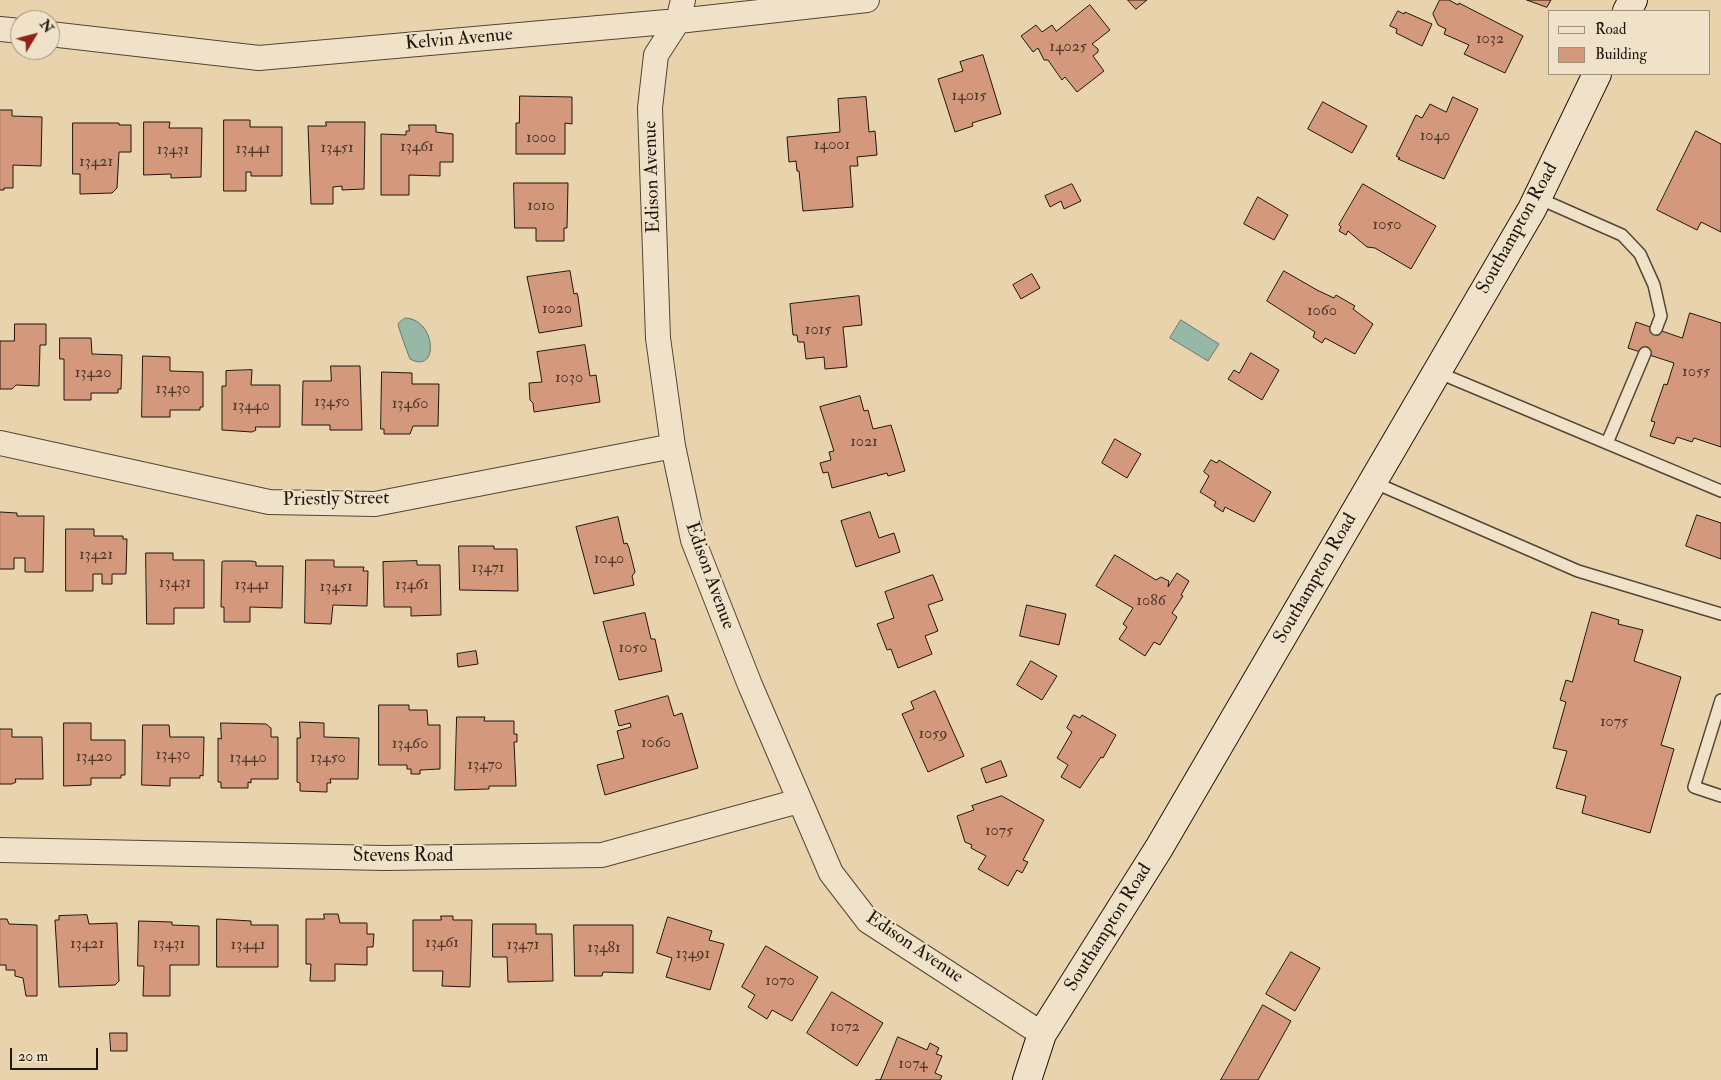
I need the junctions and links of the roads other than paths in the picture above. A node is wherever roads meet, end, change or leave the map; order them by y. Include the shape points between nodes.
1 (868, 0) edge
2 (681, 10) edge
3 (60, 35) edge
4 (1598, 75) edge
5 (1538, 198) junction
6 (1656, 329) dead end
7 (1645, 353) dead end
8 (1437, 372) junction
9 (0, 443) edge
10 (1607, 443) junction
11 (674, 446) junction
12 (1373, 482) junction
13 (1721, 491) edge
14 (1721, 614) edge
15 (1721, 700) edge
16 (1721, 796) edge
17 (799, 801) junction
18 (0, 850) edge
19 (1042, 1034) junction
20 (1027, 1080) edge

1 - 2 street, Kelvin Avenue
2 - 3 street, Kelvin Avenue via 259,58
2 - 11 street, Edison Avenue via 656,55 650,108 658,338
4 - 5 street, Southampton Road
5 - 6 lane via 1622,235 1640,254 1654,285 1661,316
5 - 8 street, Southampton Road
7 - 10 lane
8 - 10 lane
8 - 12 street, Southampton Road
9 - 11 street, Priestly Street via 269,502 375,504
10 - 13 lane
11 - 17 street, Edison Avenue via 693,540
12 - 14 lane via 1578,571
12 - 19 street, Southampton Road via 1159,848
15 - 16 lane via 1694,787
17 - 18 street, Stevens Road via 602,855 385,858
17 - 19 street, Edison Avenue via 831,873 868,921
19 - 20 street, Southampton Road

